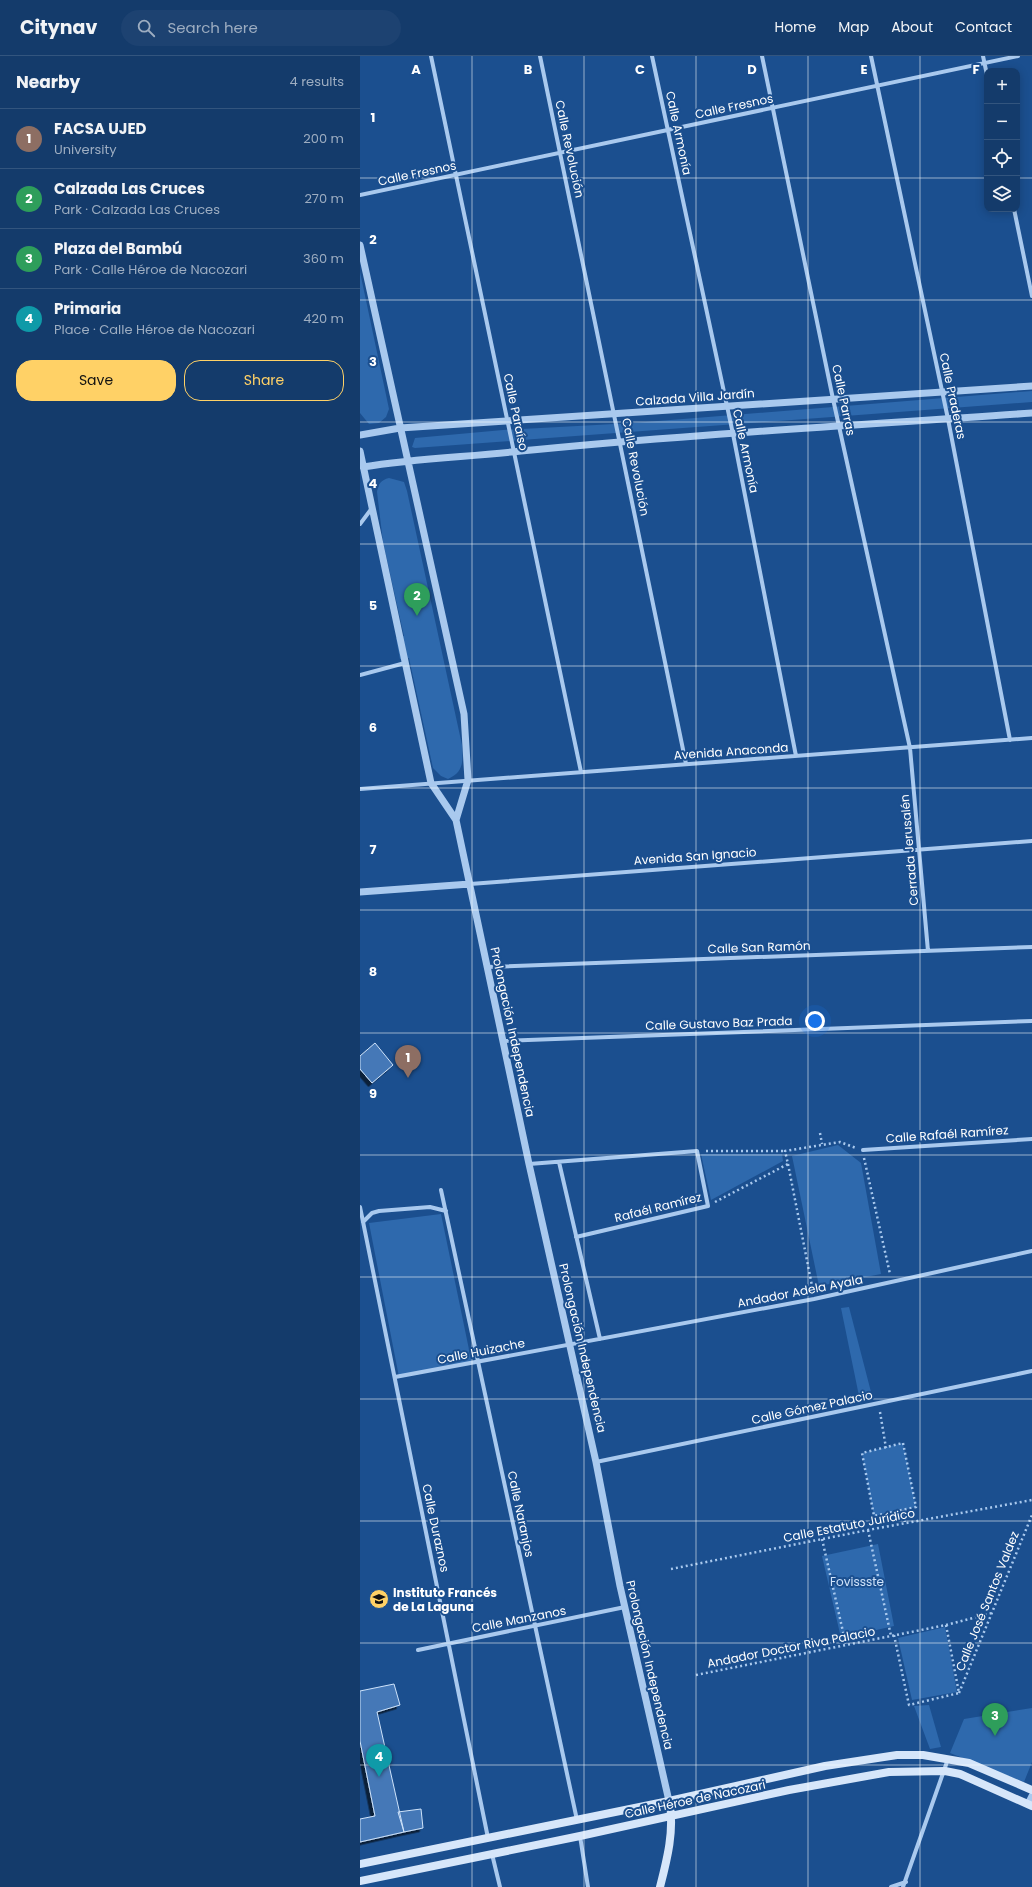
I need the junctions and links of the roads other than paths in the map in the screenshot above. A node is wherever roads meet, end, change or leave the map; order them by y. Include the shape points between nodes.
1 (431, 56) edge
2 (540, 56) edge
3 (652, 56) edge
4 (762, 56) edge
5 (871, 56) edge
6 (983, 56) edge
7 (1018, 56) edge
8 (984, 63) junction
9 (985, 68) edge
10 (878, 86) junction
11 (772, 108) junction
12 (668, 130) junction
13 (560, 152) junction
14 (456, 174) junction
15 (360, 195) edge
16 (1015, 212) edge
17 (360, 245) edge
18 (1032, 296) edge
19 (1032, 386) edge
20 (942, 392) junction
21 (833, 399) junction
22 (727, 406) junction
23 (615, 413) junction
24 (1032, 413) edge
25 (948, 419) junction
26 (507, 420) junction
27 (840, 426) junction
28 (400, 428) junction
29 (733, 434) junction
30 (360, 435) edge
31 (620, 441) junction
32 (360, 451) edge
33 (514, 452) junction
34 (408, 460) junction
35 (363, 467) junction
36 (372, 508) junction
37 (360, 524) edge
38 (405, 663) junction
39 (360, 675) edge
40 (1032, 738) edge
41 (1010, 740) junction
42 (910, 748) junction
43 (796, 756) junction
44 (686, 764) junction
45 (581, 772) junction
46 (468, 780) junction
47 (431, 783) junction
48 (360, 789) edge
49 (456, 820) junction
50 (1032, 841) edge
51 (920, 850) junction
52 (470, 884) junction
53 (360, 892) edge
54 (1032, 947) edge
55 (928, 951) junction
56 (486, 967) junction
57 (1032, 1021) edge
58 (502, 1041) junction
59 (1032, 1139) edge
60 (863, 1150) road end
61 (559, 1162) junction
62 (529, 1164) junction
63 (441, 1190) dead end
64 (360, 1207) edge
65 (446, 1211) junction
66 (363, 1223) junction
67 (576, 1237) junction
68 (1032, 1251) edge
69 (600, 1339) junction
70 (571, 1344) junction
71 (478, 1362) junction
72 (1032, 1371) edge
73 (395, 1377) junction
74 (596, 1462) junction
75 (625, 1608) junction
76 (535, 1626) junction
77 (450, 1643) junction
78 (418, 1650) dead end
79 (948, 1759) junction
80 (945, 1771) junction
81 (1032, 1790) edge
82 (1032, 1796) edge
83 (669, 1801) junction
84 (1030, 1805) edge
85 (672, 1817) junction
86 (577, 1820) junction
87 (580, 1836) junction
88 (488, 1839) junction
89 (492, 1854) junction
90 (360, 1864) edge
91 (360, 1881) edge
92 (906, 1882) junction
93 (500, 1887) edge
94 (588, 1887) edge
95 (660, 1887) edge
96 (891, 1887) edge
97 (904, 1887) edge

1 - 14 street, Calle Paraíso
2 - 13 street, Calle Revolución
3 - 12 street, Calle Armonía
4 - 11 street, Calle Parras
5 - 10 street, Calle Praderas
6 - 8 street
7 - 8 street, Calle Fresnos
8 - 9 street
8 - 10 street, Calle Fresnos
10 - 11 street, Calle Fresnos
10 - 20 street, Calle Praderas
11 - 12 street, Calle Fresnos
11 - 21 street, Calle Parras
12 - 13 street, Calle Fresnos
12 - 22 street, Calle Armonía
13 - 14 street, Calle Fresnos
13 - 23 street, Calle Revolución
14 - 15 street, Calle Fresnos
14 - 26 street, Calle Paraíso
16 - 18 street
17 - 28 street
19 - 20 street, Calzada Villa Jardín
20 - 21 street, Calzada Villa Jardín
20 - 25 street, Calle Praderas
21 - 22 street, Calzada Villa Jardín
21 - 27 street, Calle Parras
22 - 23 street, Calzada Villa Jardín
22 - 29 street, Calle Armonía
23 - 26 street, Calzada Villa Jardín
23 - 31 street, Calle Revolución
24 - 25 street
25 - 27 street
25 - 41 street, Calle Praderas
26 - 28 street, Calzada Villa Jardín
26 - 33 street, Calle Paraíso
27 - 29 street
27 - 42 street, Calle Parras
28 - 30 street, Calzada Villa Jardín
28 - 34 street
29 - 31 street
29 - 43 street, Calle Armonía
31 - 33 street
31 - 44 street, Calle Revolución
32 - 35 street
33 - 34 street
33 - 45 street, Calle Paraíso
34 - 35 street
34 - 46 street via 464,714
35 - 36 street
36 - 37 street
36 - 38 street
38 - 39 street
38 - 47 street
40 - 41 street, Avenida Anaconda
41 - 42 street, Avenida Anaconda
42 - 43 street, Avenida Anaconda
42 - 51 street, Cerrada Jerusalén
43 - 44 street, Avenida Anaconda
44 - 45 street, Avenida Anaconda
45 - 46 street, Avenida Anaconda
46 - 47 street, Avenida Anaconda
46 - 49 street
47 - 48 street, Avenida Anaconda
47 - 49 street
49 - 52 street, Prolongación Independencia
50 - 51 street, Avenida San Ignacio
51 - 52 street, Avenida San Ignacio
51 - 55 street, Cerrada Jerusalén
52 - 53 street, Avenida San Ignacio
52 - 56 street, Prolongación Independencia
54 - 55 street, Calle San Ramón
55 - 56 street, Calle San Ramón
56 - 58 street, Prolongación Independencia
57 - 58 street, Calle Gustavo Baz Prada
58 - 62 street, Prolongación Independencia
59 - 60 street, Calle Rafaél Ramírez
61 - 62 street
61 - 67 street
61 - 67 street, Rafaél Ramírez via 697,1151 708,1206
62 - 70 street, Prolongación Independencia
63 - 65 street, Calle Naranjos
64 - 66 street, Calle Duraznos
65 - 66 street via 430,1207 379,1211 372,1213
65 - 71 street, Calle Naranjos
66 - 73 street, Calle Duraznos
67 - 69 street
68 - 69 street, Andador Adela Ayala via 814,1299
69 - 70 street, Andador Adela Ayala
70 - 71 street, Calle Huizache
70 - 74 street, Prolongación Independencia
71 - 73 street, Calle Huizache
71 - 76 street, Calle Naranjos
72 - 74 street, Calle Gómez Palacio
73 - 77 street, Calle Duraznos
74 - 75 street, Prolongación Independencia
75 - 76 street, Calle Manzanos
75 - 83 street, Prolongación Independencia
76 - 77 street, Calle Manzanos
76 - 86 street, Calle Naranjos
77 - 78 street, Calle Manzanos
77 - 88 street, Calle Duraznos
79 - 80 street
79 - 81 main road, Calle Héroe de Nacozari via 968,1763
79 - 83 main road, Calle Héroe de Nacozari via 923,1755 897,1755 825,1766
80 - 84 main road, Calle Héroe de Nacozari via 960,1774
80 - 85 main road, Calle Héroe de Nacozari via 889,1772 789,1790
80 - 92 street
82 - 84 street
83 - 85 main road, Prolongación Independencia
83 - 86 main road, Calle Héroe de Nacozari
85 - 87 main road, Calle Héroe de Nacozari
85 - 95 main road, Prolongación Independencia
86 - 88 main road, Calle Héroe de Nacozari
87 - 89 main road, Calle Héroe de Nacozari
87 - 94 street
88 - 90 main road, Calle Héroe de Nacozari
89 - 91 main road, Calle Héroe de Nacozari
89 - 93 street
92 - 96 street
92 - 97 street

